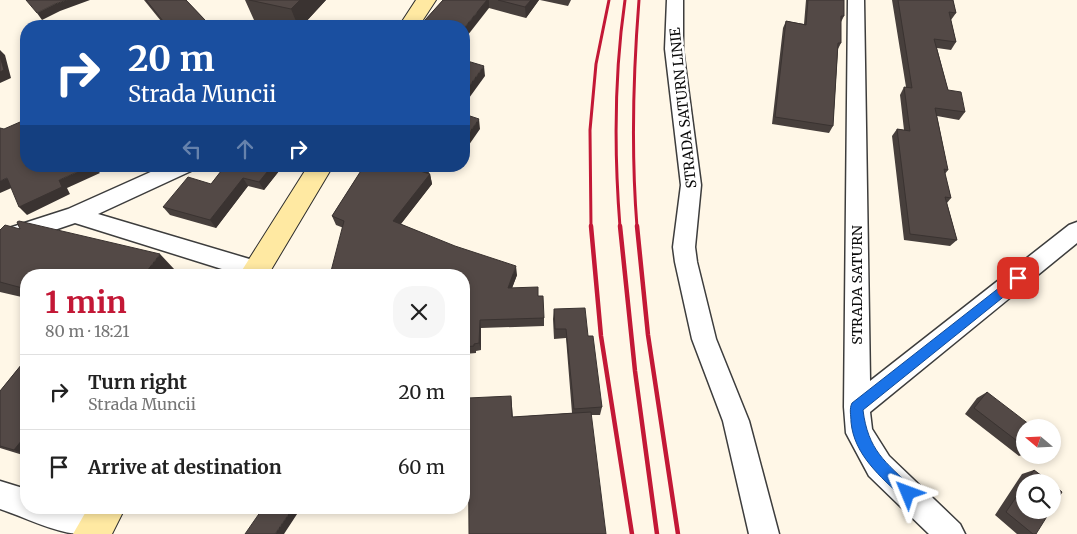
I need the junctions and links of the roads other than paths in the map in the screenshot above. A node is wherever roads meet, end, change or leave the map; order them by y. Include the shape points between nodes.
1 (426, 0) edge
2 (676, 0) edge
3 (856, 0) edge
4 (413, 20) edge
5 (171, 172) edge
6 (317, 172) edge
7 (76, 215) junction
8 (1077, 231) edge
9 (0, 248) edge
10 (242, 269) edge
11 (257, 269) edge
12 (857, 407) junction
13 (0, 495) edge
14 (20, 501) edge
15 (65, 514) edge
16 (99, 522) edge
17 (764, 534) edge
18 (950, 534) edge

1 - 4 main road
2 - 17 street, STRADA SATURN LINIE via 674,48 691,185 685,230 686,262 704,339 736,421
3 - 12 street, STRADA SATURN
5 - 7 street
6 - 11 main road
7 - 9 street via 17,234
7 - 10 street
8 - 12 street
12 - 18 street, STRADA SATURN via 859,433 879,466
13 - 14 street
15 - 16 street

